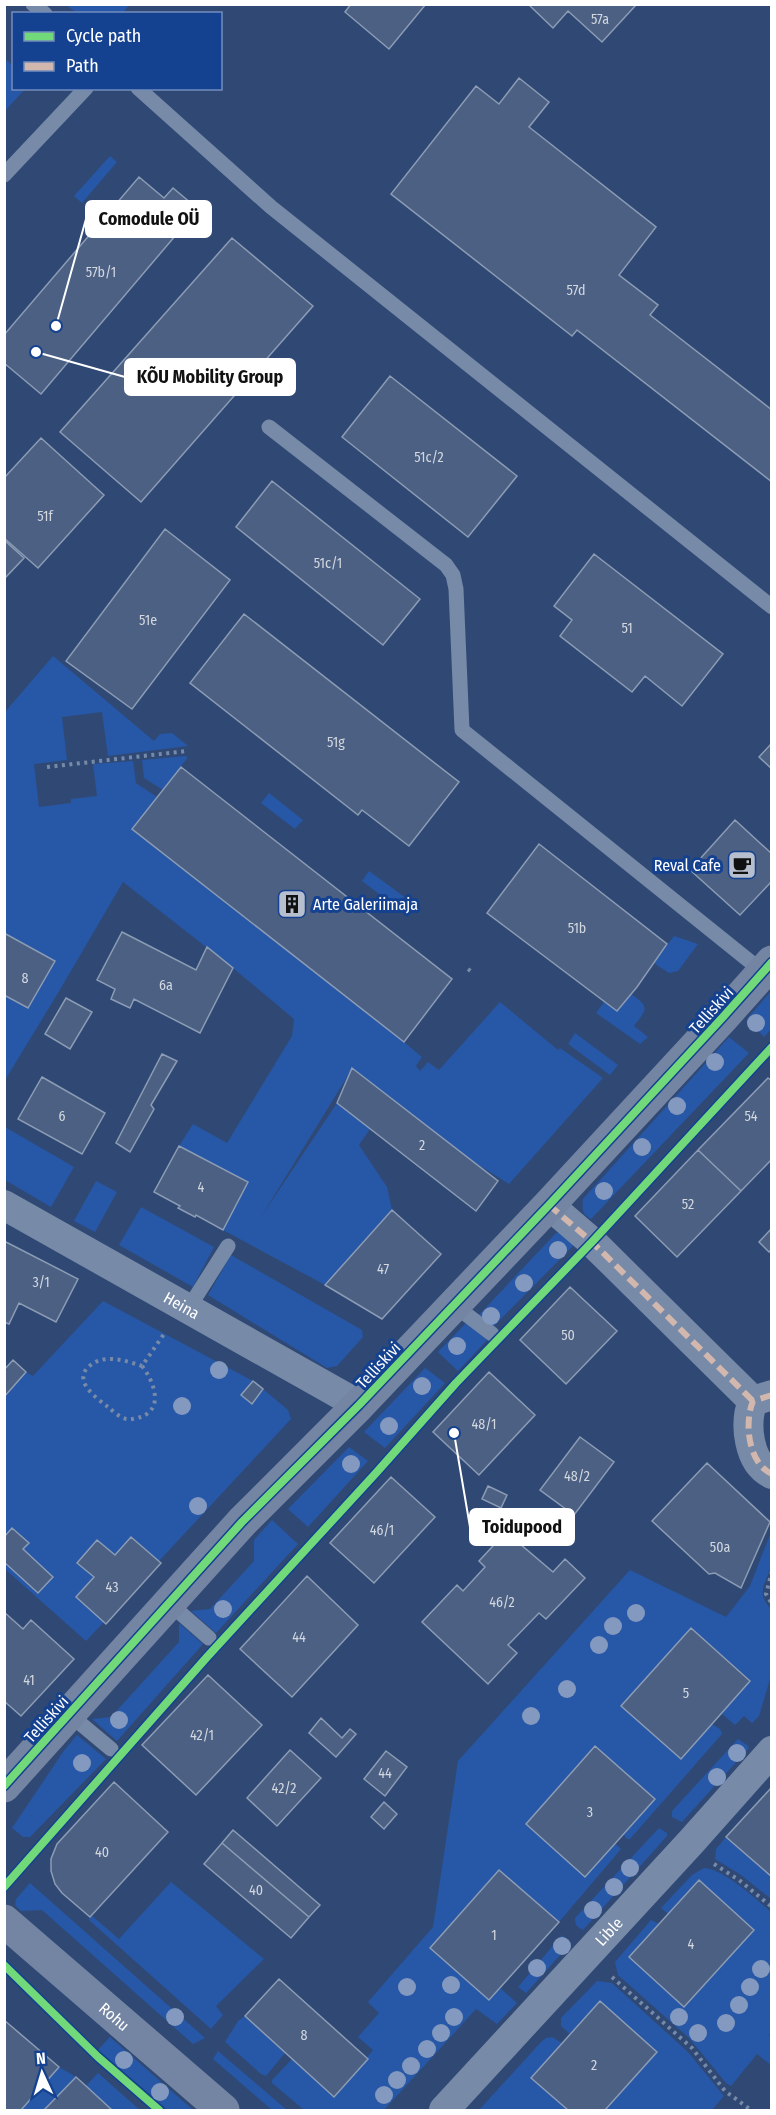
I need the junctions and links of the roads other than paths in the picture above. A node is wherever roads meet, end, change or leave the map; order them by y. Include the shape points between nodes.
1 (84, 90) edge
2 (140, 90) edge
3 (4, 175) edge
4 (269, 427) dead end
5 (771, 607) edge
6 (767, 967) edge
7 (4, 1205) edge
8 (549, 1206) junction
9 (228, 1246) dead end
10 (454, 1305) junction
11 (188, 1309) junction
12 (492, 1334) dead end
13 (762, 1398) edge
14 (359, 1405) junction
15 (771, 1474) edge
16 (169, 1603) junction
17 (209, 1638) dead end
18 (69, 1714) junction
19 (111, 1749) dead end
20 (771, 1751) edge
21 (4, 1786) edge
22 (4, 1921) edge
23 (223, 2110) edge
24 (444, 2110) edge

1 - 3 lane
2 - 5 lane via 271,207
4 - 6 lane via 446,565 453,575 462,730
6 - 8 street, Telliskivi
7 - 11 street, Heina
8 - 10 street, Telliskivi
8 - 13 street
9 - 11 lane
10 - 12 lane
10 - 14 street, Telliskivi
11 - 14 street, Heina
13 - 15 street via 748,1417 749,1438 756,1459
14 - 16 street, Telliskivi via 242,1522
16 - 17 lane
16 - 18 street, Telliskivi
18 - 19 lane
18 - 21 street, Telliskivi
20 - 24 street, Lible
22 - 23 street, Rohu

